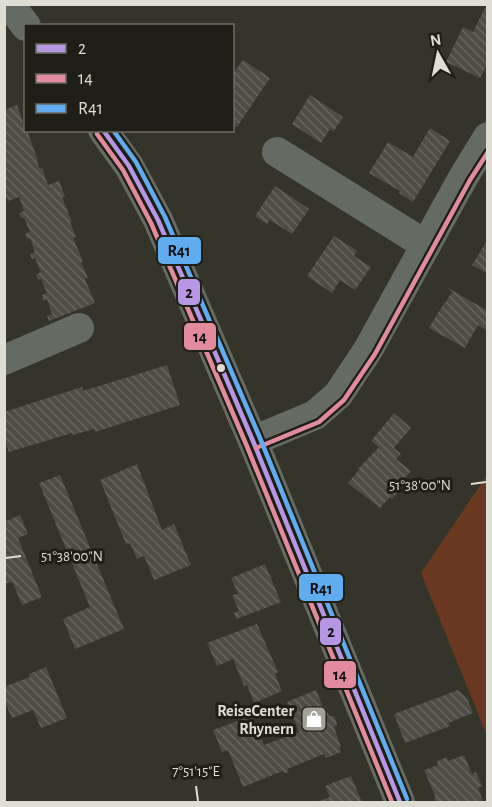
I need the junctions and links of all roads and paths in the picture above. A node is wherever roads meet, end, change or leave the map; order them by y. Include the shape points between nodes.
1 (9, 4) edge
2 (24, 24) edge
3 (104, 132) edge
4 (488, 137) edge
5 (277, 152) dead end
6 (426, 245) junction
7 (79, 328) dead end
8 (4, 360) edge
9 (253, 441) junction
10 (400, 802) edge

1 - 2 street
3 - 9 street via 129,166 158,220
4 - 6 street
5 - 6 street
6 - 9 street via 368,350 338,395 315,415
7 - 8 street
9 - 10 street

